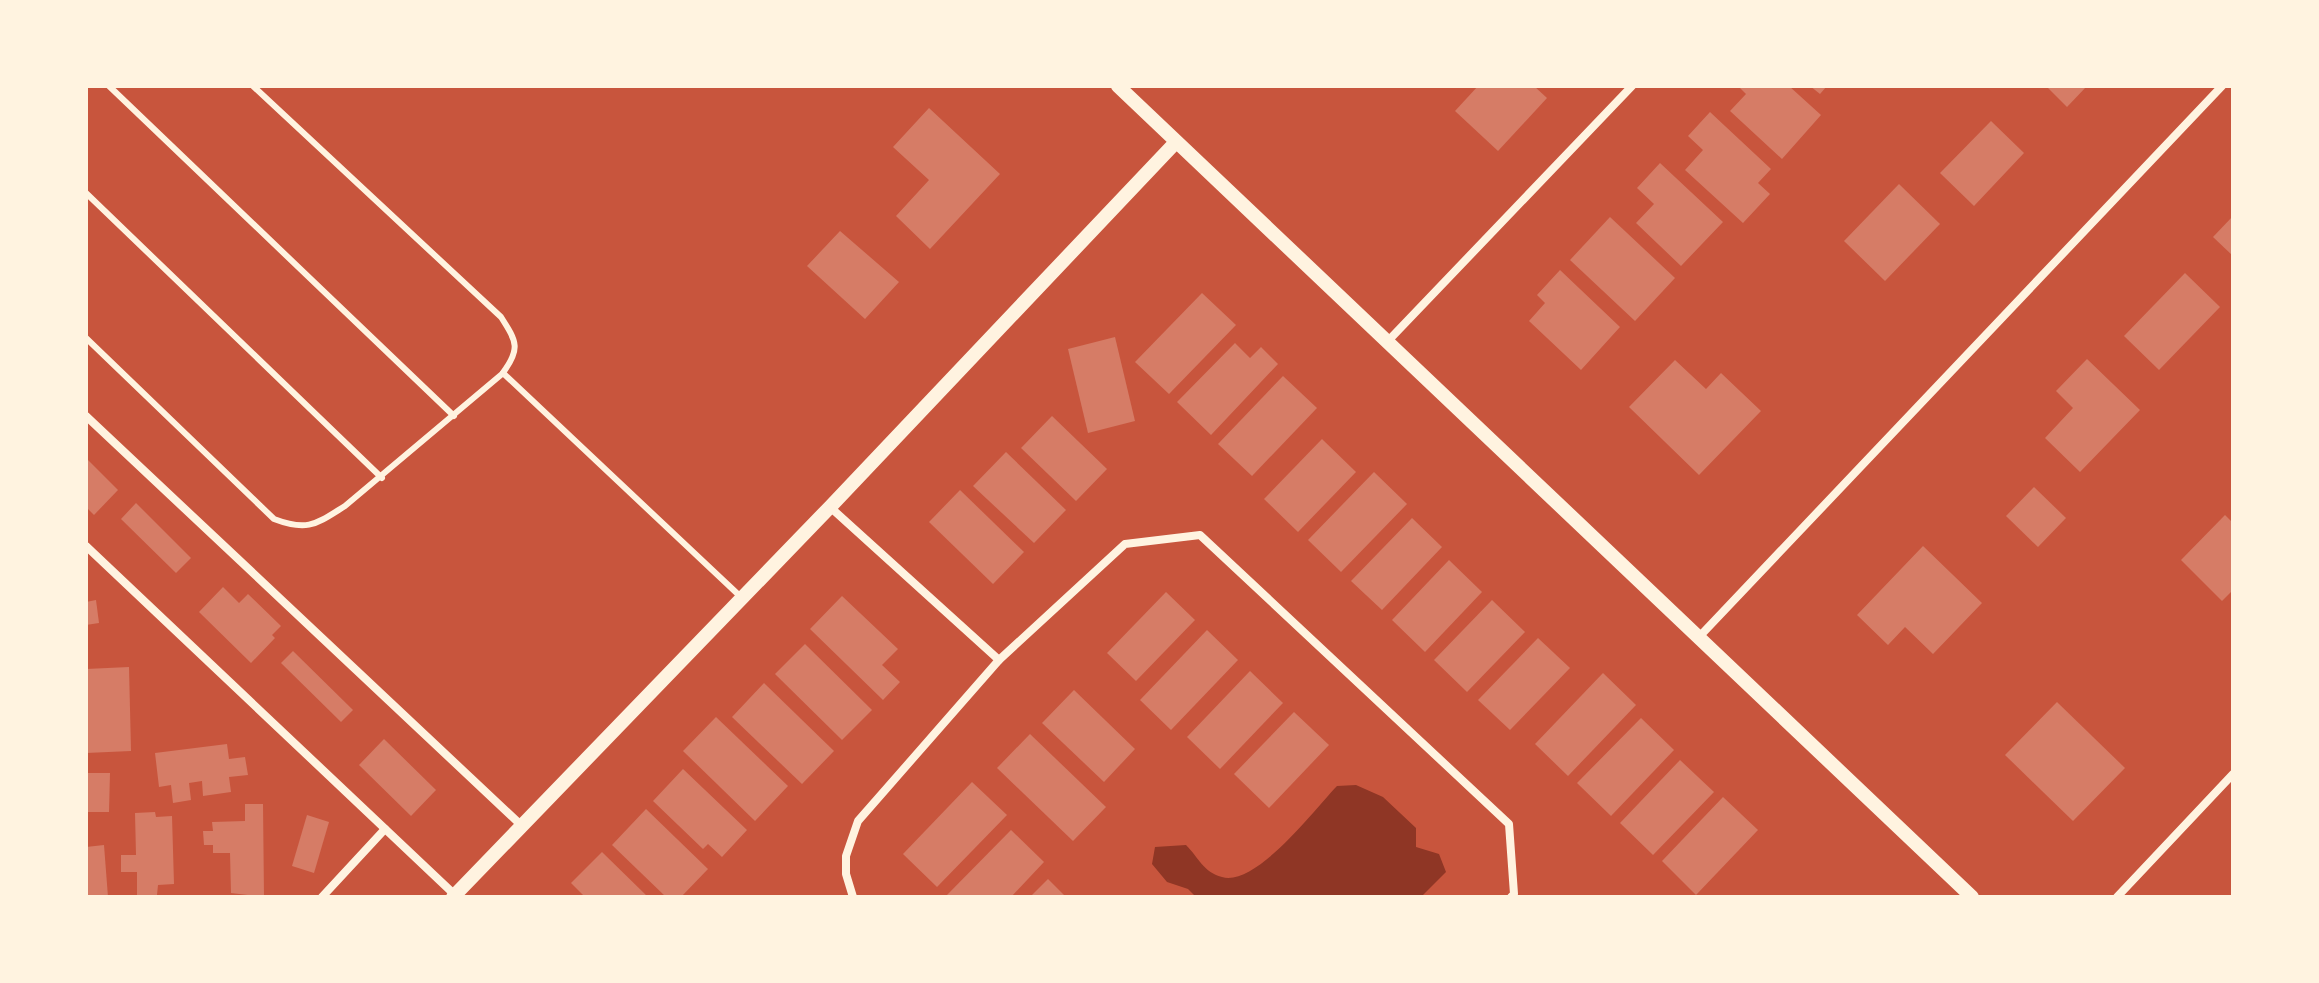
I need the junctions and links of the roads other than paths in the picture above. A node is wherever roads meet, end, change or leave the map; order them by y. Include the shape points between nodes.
1 (109, 86) edge
2 (253, 86) edge
3 (1118, 86) edge
4 (1632, 86) edge
5 (2222, 86) edge
6 (1176, 142) junction
7 (86, 193) edge
8 (86, 338) edge
9 (1388, 341) junction
10 (503, 373) junction
11 (86, 416) edge
12 (454, 416) junction
13 (382, 478) junction
14 (830, 507) junction
15 (86, 546) edge
16 (742, 598) junction
17 (1699, 637) junction
18 (999, 660) junction
19 (2233, 774) edge
20 (522, 826) junction
21 (385, 829) junction
22 (454, 896) edge
23 (322, 897) edge
24 (853, 897) edge
25 (1511, 897) edge
26 (1972, 897) edge
27 (2117, 897) edge

1 - 12 lane
2 - 10 lane via 501,317 515,339 515,357
3 - 6 street
4 - 9 street
5 - 17 street
6 - 9 street
6 - 14 street
7 - 13 lane
8 - 13 lane via 274,519 295,527 316,524
9 - 17 street
10 - 12 lane
10 - 16 lane
11 - 20 street
12 - 13 lane
14 - 16 street
14 - 18 street
15 - 21 street
16 - 20 street
17 - 26 street
18 - 24 street via 858,821 846,856
18 - 25 street via 1125,544 1200,535 1509,824
19 - 27 street
20 - 22 street
21 - 22 street
21 - 23 street

